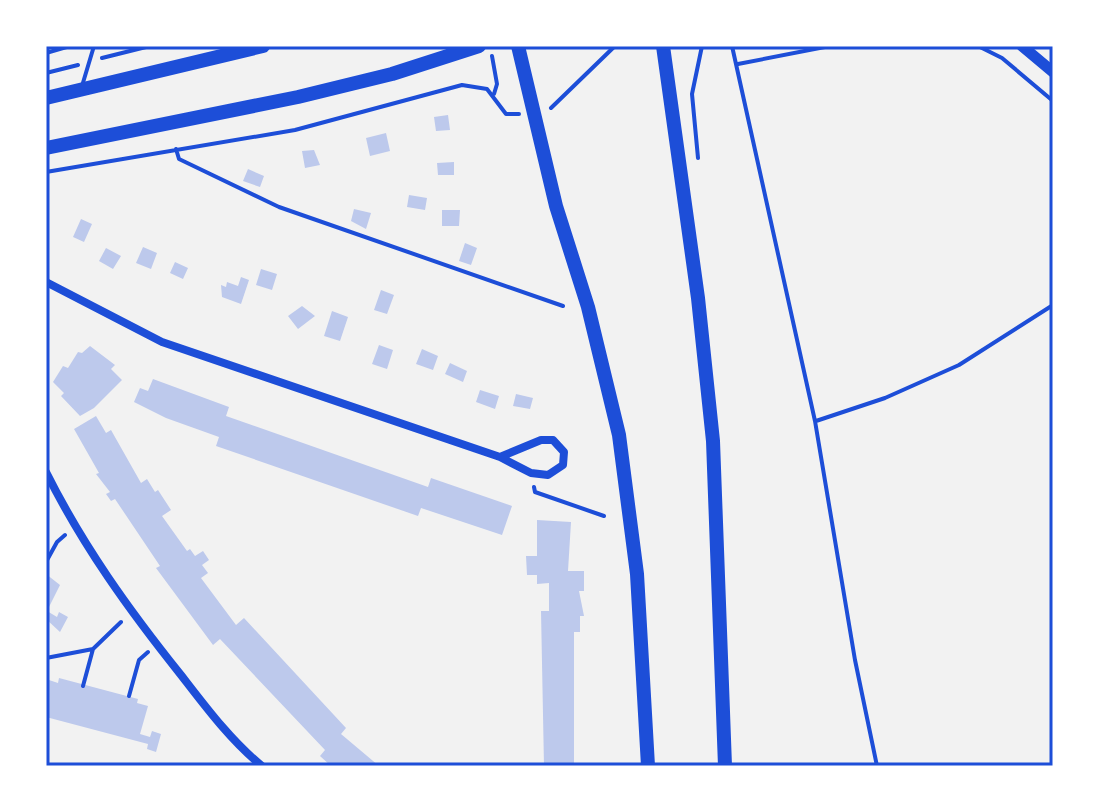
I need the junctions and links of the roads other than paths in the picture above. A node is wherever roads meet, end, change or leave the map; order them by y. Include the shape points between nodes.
1 (70, 46) edge
2 (94, 46) edge
3 (262, 46) edge
4 (479, 46) edge
5 (518, 46) edge
6 (663, 46) edge
7 (1025, 47) edge
8 (46, 53) edge
9 (1053, 72) edge
10 (81, 90) junction
11 (46, 98) edge
12 (46, 148) edge
13 (46, 282) edge
14 (500, 457) junction
15 (46, 472) edge
16 (262, 766) edge
17 (648, 766) edge
18 (725, 766) edge

1 - 8 lane
2 - 10 lane
3 - 10 main road
4 - 12 main road via 298,97
5 - 17 main road via 619,435 637,574
6 - 18 main road via 713,441
7 - 9 street
10 - 11 main road
13 - 14 street via 162,342
14 - 14 street via 541,440 553,440 564,452 563,465 548,475 531,473
15 - 16 street via 74,529 132,615

